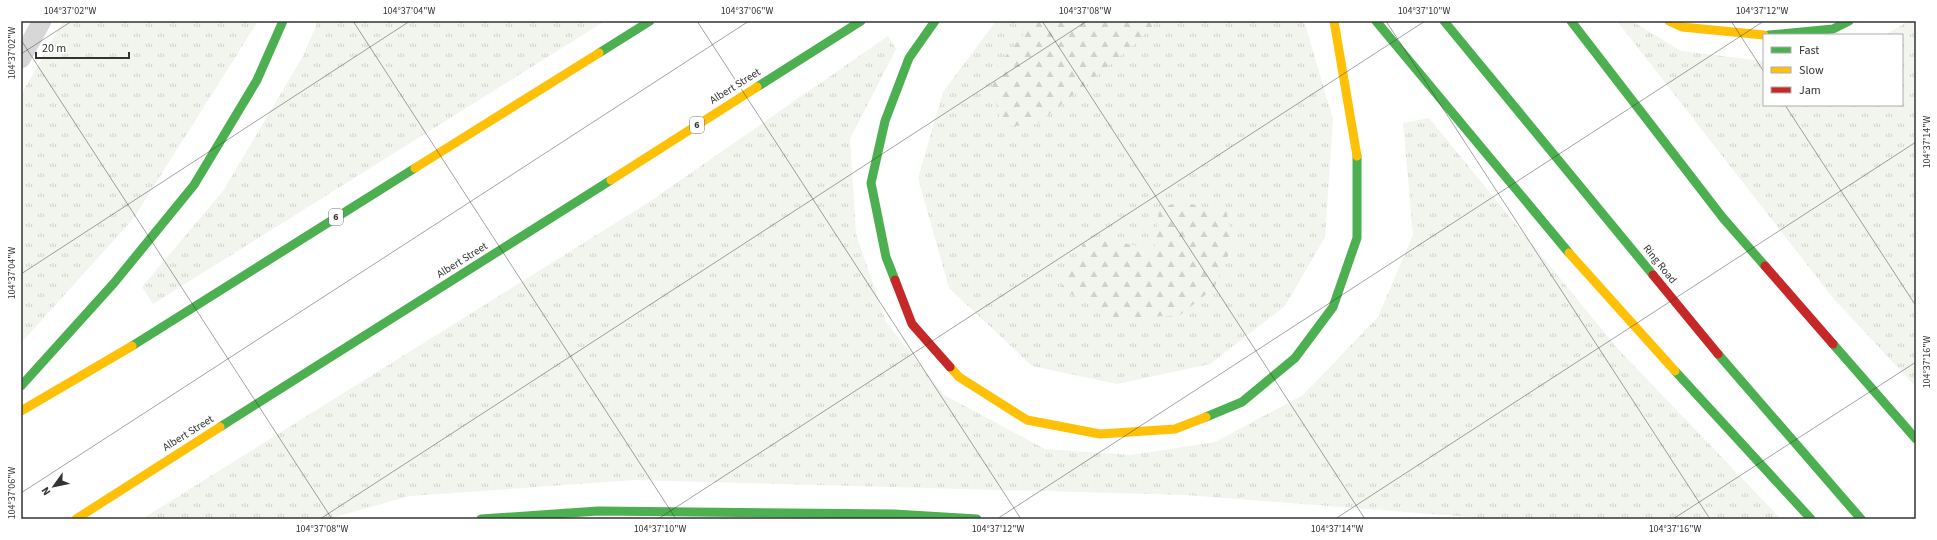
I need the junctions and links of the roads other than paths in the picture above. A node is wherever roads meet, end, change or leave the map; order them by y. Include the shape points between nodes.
1 (42, 21) edge
2 (283, 21) edge
3 (650, 21) edge
4 (861, 21) edge
5 (935, 21) edge
6 (1334, 21) edge
7 (1376, 21) edge
8 (1444, 21) edge
9 (1571, 21) edge
10 (1669, 21) edge
11 (1849, 21) edge
12 (1780, 34) edge
13 (1763, 36) edge
14 (21, 59) edge
15 (21, 386) edge
16 (21, 411) edge
17 (1916, 439) edge
18 (76, 519) edge
19 (481, 519) edge
20 (977, 519) edge
21 (1811, 519) edge
22 (1861, 519) edge

1 - 14 lane
2 - 15 highway via 257,80 194,185 114,283
3 - 16 highway, 6 via 116,356
4 - 18 highway, Albert Street / 6
5 - 6 highway via 909,58 885,122 871,183 886,256 912,324 959,377 1027,420 1100,434 1175,429 1242,402 1295,358 1333,307 1357,238 1358,170
7 - 21 highway via 1574,260
8 - 22 highway, Ring Road via 1744,386
9 - 17 highway via 1723,218
10 - 13 highway via 1682,27
11 - 12 highway via 1833,29
19 - 20 highway via 598,511 894,514

